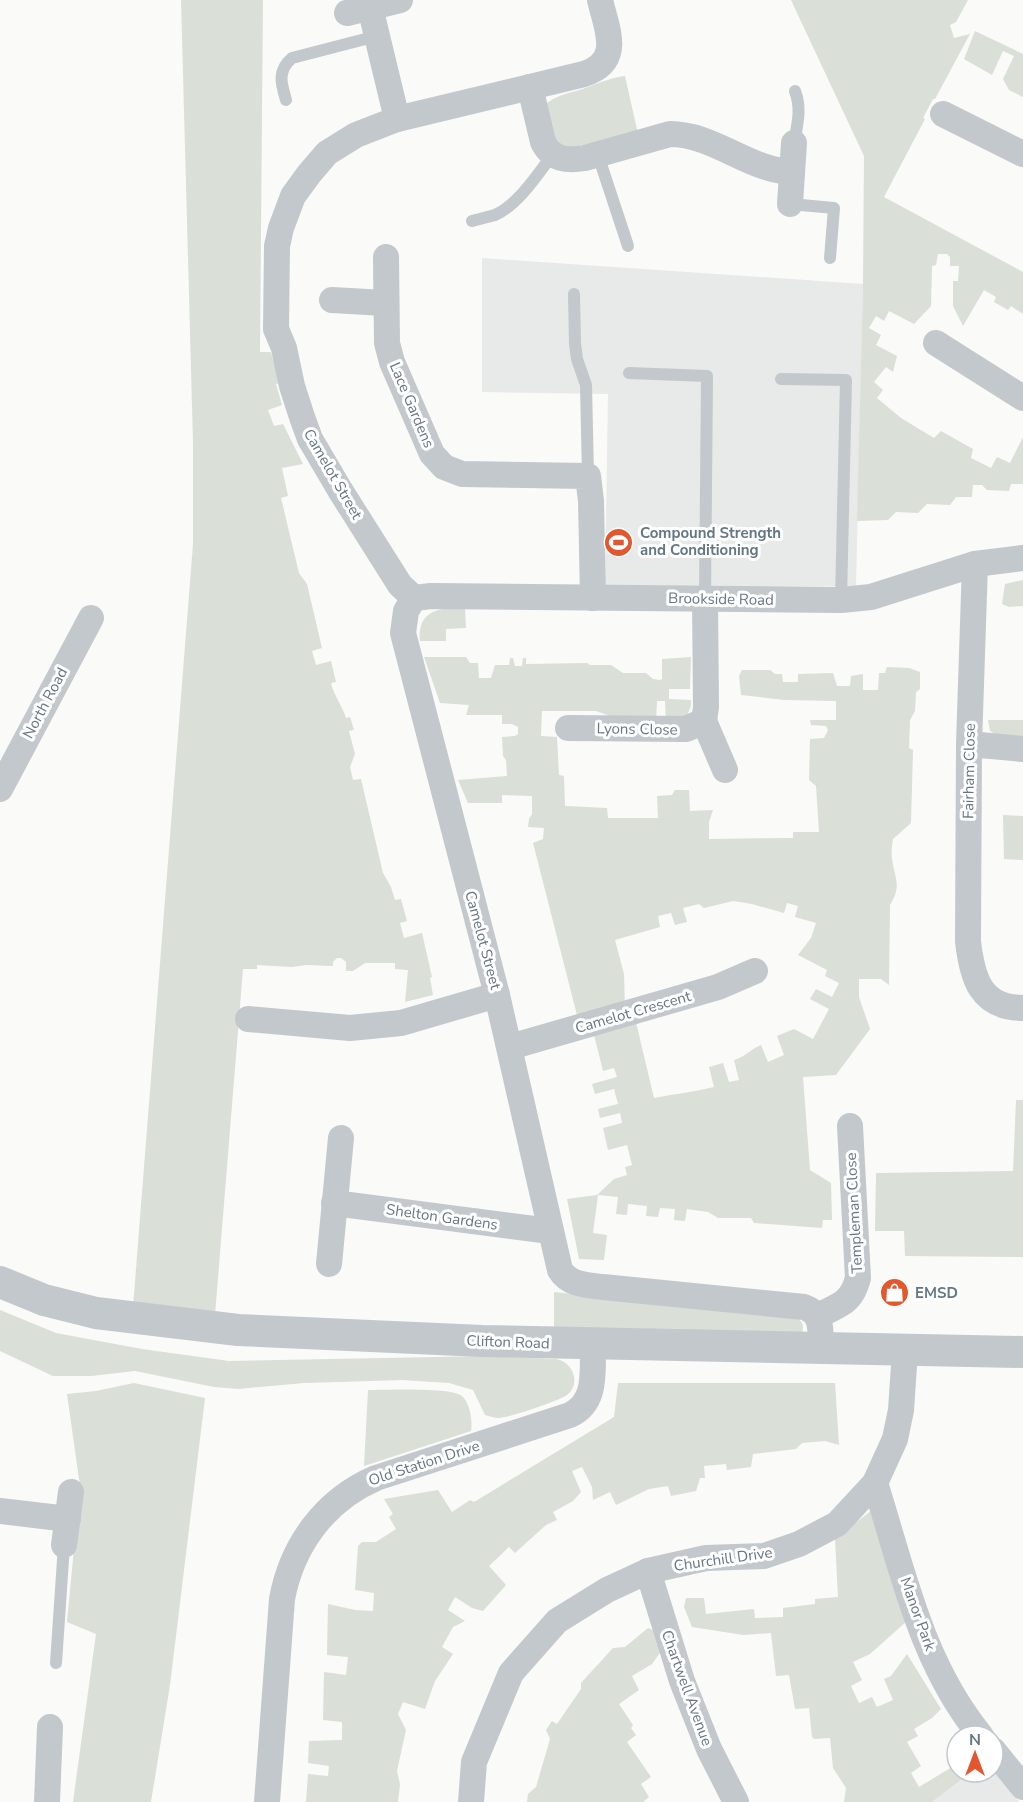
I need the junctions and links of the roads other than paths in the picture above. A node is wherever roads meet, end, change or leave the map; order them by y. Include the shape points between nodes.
1 (400, 0) edge
2 (600, 0) edge
3 (378, 36) junction
4 (530, 87) junction
5 (795, 92) dead end
6 (285, 100) dead end
7 (943, 114) dead end
8 (397, 119) junction
9 (794, 143) joint
10 (553, 154) junction
11 (1023, 154) edge
12 (598, 155) junction
13 (792, 172) junction
14 (790, 204) joint
15 (472, 221) dead end
16 (628, 246) dead end
17 (386, 257) dead end
18 (830, 258) dead end
19 (574, 294) dead end
20 (332, 300) dead end
21 (385, 303) junction
22 (936, 343) dead end
23 (629, 373) dead end
24 (781, 379) dead end
25 (1023, 398) edge
26 (588, 476) junction
27 (1023, 558) edge
28 (975, 564) junction
29 (414, 598) junction
30 (593, 598) junction
31 (705, 598) junction
32 (841, 600) junction
33 (91, 618) dead end
34 (704, 721) junction
35 (568, 728) dead end
36 (969, 744) junction
37 (1023, 749) edge
38 (725, 770) dead end
39 (0, 789) edge
40 (755, 971) dead end
41 (497, 995) junction
42 (1023, 1008) edge
43 (248, 1019) dead end
44 (510, 1047) junction
45 (850, 1126) dead end
46 (342, 1138) dead end
47 (334, 1203) junction
48 (550, 1231) junction
49 (328, 1264) dead end
50 (0, 1282) edge
51 (818, 1316) junction
52 (593, 1344) junction
53 (821, 1349) junction
54 (905, 1351) junction
55 (1023, 1352) edge
56 (875, 1483) junction
57 (71, 1492) dead end
58 (0, 1511) edge
59 (68, 1519) junction
60 (64, 1545) joint
61 (648, 1571) junction
62 (56, 1663) dead end
63 (973, 1724) edge
64 (50, 1726) dead end
65 (1005, 1765) edge
66 (1023, 1787) edge
67 (47, 1802) edge
68 (267, 1802) edge
69 (471, 1802) edge
70 (736, 1802) edge

1 - 3 street via 359,10
2 - 4 street, Camelot Street via 610,46 603,65 584,74
3 - 6 lane via 292,58 284,64 282,74
3 - 8 street
4 - 8 street, Camelot Street
4 - 10 street via 543,142
5 - 9 lane via 799,115
7 - 11 street
8 - 29 street, Camelot Street via 356,135 327,153 292,196 277,246 276,329 310,439 400,585
9 - 13 street
10 - 12 street via 565,160
10 - 15 lane via 511,203 496,214
12 - 13 street via 679,134 765,168
12 - 16 lane
13 - 14 street
14 - 18 lane via 834,208
17 - 21 street, Lace Gardens
19 - 26 lane via 575,344 586,385
20 - 21 street
21 - 26 street, Lace Gardens via 392,362 432,454 444,467 462,474
22 - 25 street
23 - 31 lane via 707,376
24 - 32 lane via 846,380
26 - 30 street
27 - 28 street, Brookside Road
28 - 32 street, Brookside Road via 871,597
28 - 36 street, Fairham Close
29 - 30 street, Brookside Road
29 - 41 street, Camelot Street via 406,611 403,633
30 - 31 street, Brookside Road
31 - 32 street, Brookside Road
31 - 34 street
33 - 39 street, North Road
34 - 35 street, Lyons Close via 686,729
34 - 38 street
36 - 37 street
36 - 42 street, Fairham Close via 968,977 996,1003
40 - 44 street, Camelot Crescent via 718,987
41 - 43 street via 401,1023 350,1028
41 - 44 street, Camelot Street
44 - 48 street, Camelot Street
45 - 51 street, Templeman Close via 858,1278 846,1301
46 - 47 street
47 - 48 street, Shelton Gardens
47 - 49 street
48 - 51 street, Camelot Street via 560,1270 576,1283 796,1306 810,1309
50 - 52 street, Clifton Road via 44,1300 96,1313 238,1330
51 - 53 street
52 - 53 street, Clifton Road
52 - 68 street, Old Station Drive via 592,1388 580,1409 362,1484 330,1508 306,1536 289,1569 282,1599
53 - 54 street, Clifton Road
54 - 55 street, Clifton Road
54 - 56 street, Churchill Drive via 898,1428
56 - 61 street, Churchill Drive via 837,1524 800,1544 764,1556 706,1558
56 - 63 street, Manor Park via 915,1615 939,1672
57 - 59 street
58 - 59 street
59 - 60 street
60 - 62 lane
61 - 69 street, Churchill Drive via 607,1590 557,1621 511,1673 474,1762
61 - 70 street, Chartwell Avenue via 682,1681 709,1749
64 - 67 street
65 - 66 street

